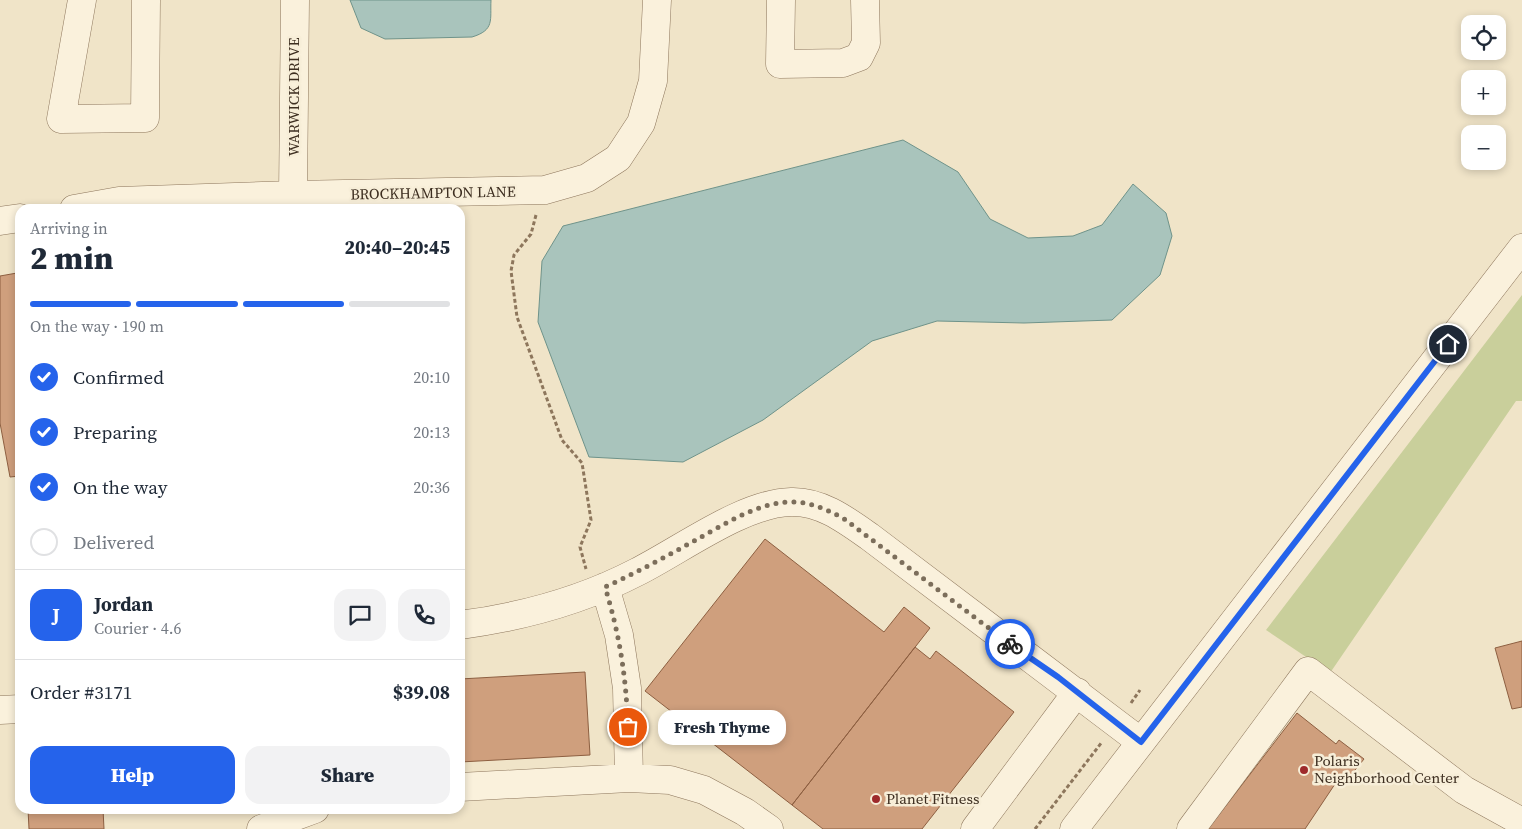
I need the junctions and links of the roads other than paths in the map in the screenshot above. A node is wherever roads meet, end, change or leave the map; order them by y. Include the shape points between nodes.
1 (82, 0) edge
2 (146, 0) edge
3 (295, 0) edge
4 (657, 0) edge
5 (781, 0) edge
6 (865, 0) edge
7 (293, 195) junction
8 (459, 201) edge
9 (102, 204) edge
10 (15, 219) edge
11 (0, 222) edge
12 (1522, 248) edge
13 (598, 590) junction
14 (465, 624) edge
15 (1076, 692) junction
16 (15, 709) edge
17 (0, 710) edge
18 (1141, 742) junction
19 (629, 778) junction
20 (465, 787) edge
21 (301, 814) edge
22 (1522, 822) edge
23 (260, 829) edge
24 (769, 829) edge
25 (974, 829) edge
26 (1074, 829) edge
27 (1191, 829) edge

1 - 2 street via 61,119 145,118
3 - 7 street, WARWICK DRIVE
4 - 8 street, BROCKHAMPTON LANE via 653,81 641,123 618,158 587,178 545,190
5 - 6 street via 780,64 843,63 859,57 866,43
7 - 8 street, BROCKHAMPTON LANE
7 - 9 street, BROCKHAMPTON LANE
10 - 11 street
12 - 18 street
13 - 14 street via 511,616
13 - 15 street via 769,504 793,502 818,506 870,537
13 - 19 street via 619,634 627,688
15 - 18 street
15 - 25 street
16 - 17 street
18 - 26 street
19 - 20 street
19 - 24 street via 670,780 704,790
21 - 23 street
22 - 27 street via 1464,790 1308,671

